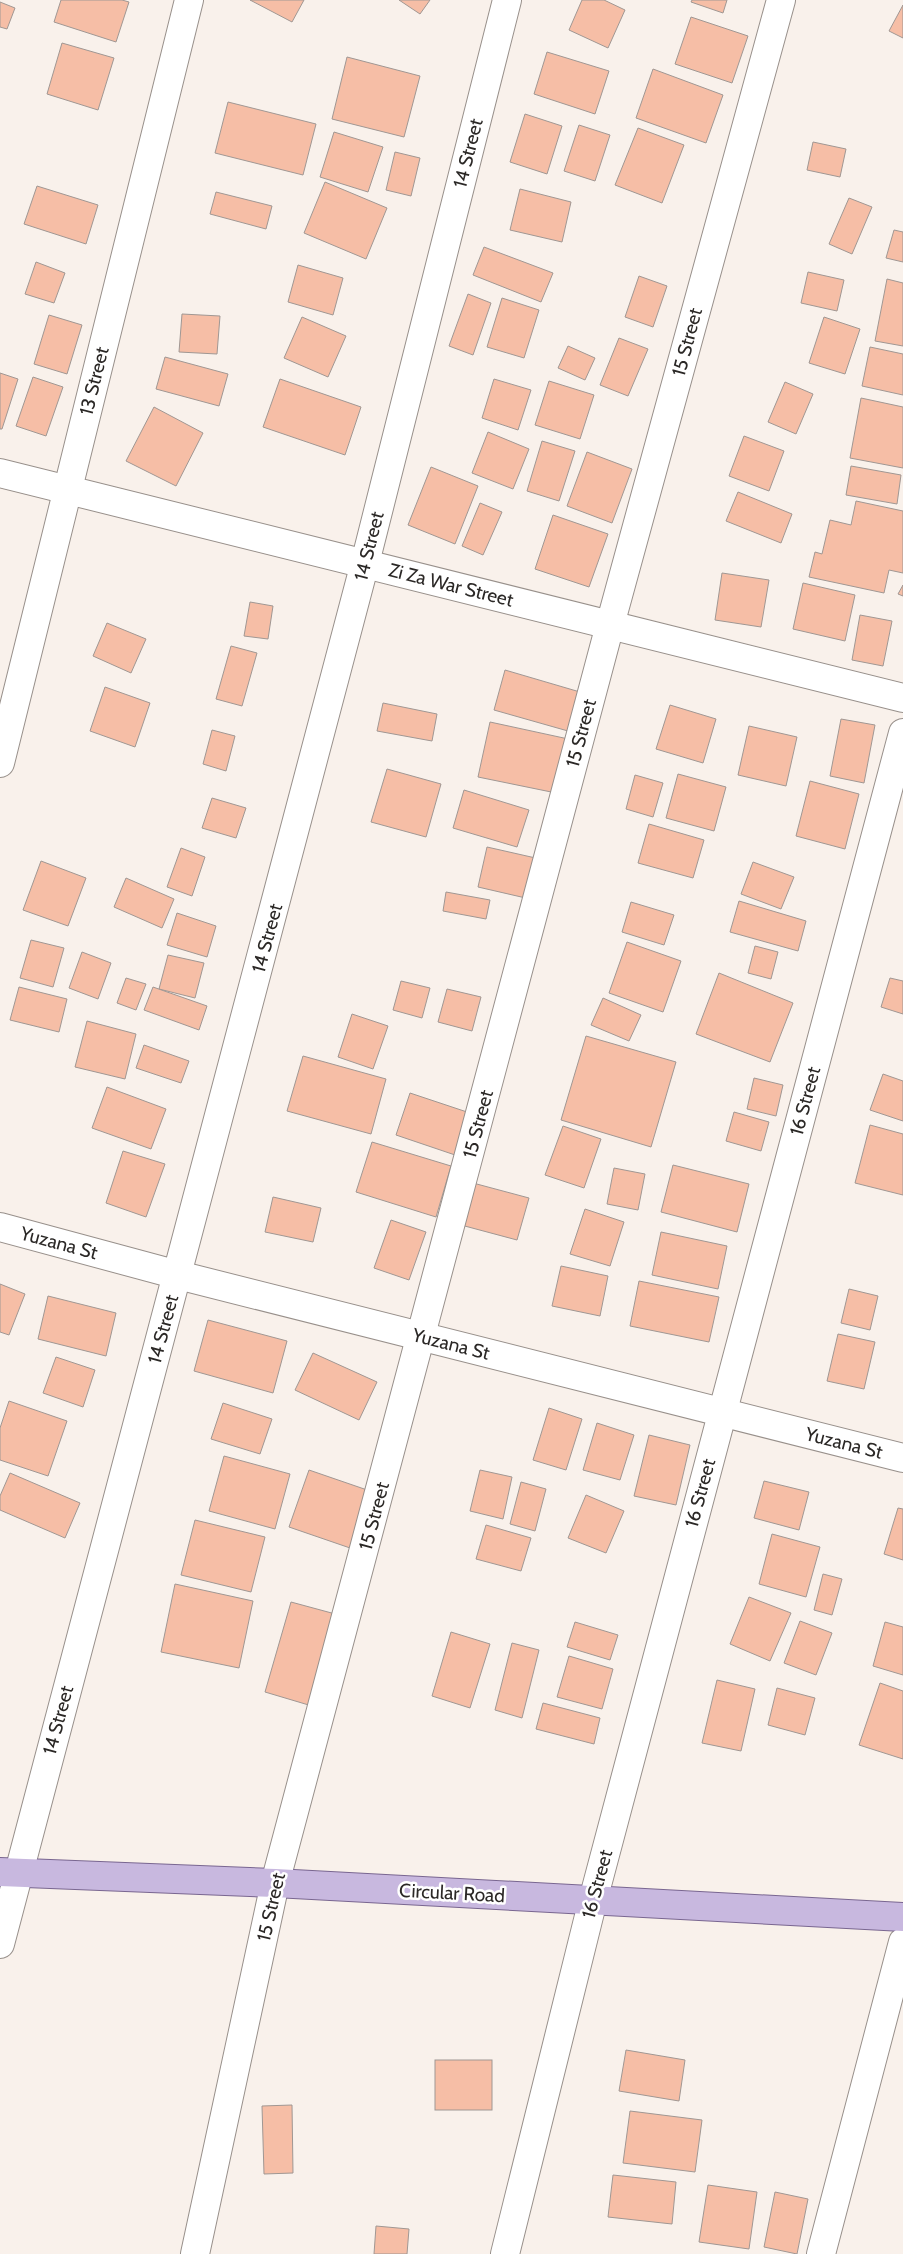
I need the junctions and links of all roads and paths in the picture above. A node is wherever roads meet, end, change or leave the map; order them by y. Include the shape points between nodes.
1 (189, 0) edge
2 (507, 0) edge
3 (781, 0) edge
4 (0, 473) edge
5 (67, 489) junction
6 (365, 564) junction
7 (610, 625) junction
8 (903, 698) edge
9 (903, 733) edge
10 (0, 763) edge
11 (0, 1227) edge
12 (178, 1275) junction
13 (422, 1336) junction
14 (722, 1412) junction
15 (903, 1458) edge
16 (9, 1872) edge
17 (275, 1884) junction
18 (593, 1900) junction
19 (903, 1917) edge
20 (903, 1942) edge
21 (0, 1944) edge
22 (195, 2254) edge
23 (505, 2254) edge
24 (821, 2254) edge

1 - 5 street, 13 Street
2 - 6 street, 14 Street
3 - 7 street, 15 Street
4 - 5 street, Zi Za War Street
5 - 6 street, Zi Za War Street
5 - 10 street, 13 Street
6 - 7 street, Zi Za War Street
6 - 12 street, 14 Street
7 - 8 street, Zi Za War Street
7 - 13 street, 15 Street
9 - 14 street, 16 Street
11 - 12 street, Yuzana St
12 - 13 street, Yuzana St
12 - 16 street, 14 Street
13 - 14 street, Yuzana St
13 - 17 street, 15 Street
14 - 15 street, Yuzana St
14 - 18 street, 16 Street
16 - 17 main road, Circular Road
16 - 21 street, 14 Street
17 - 18 main road, Circular Road
17 - 22 street, 15 Street
18 - 19 main road, Circular Road
18 - 23 street, 16 Street
20 - 24 street

